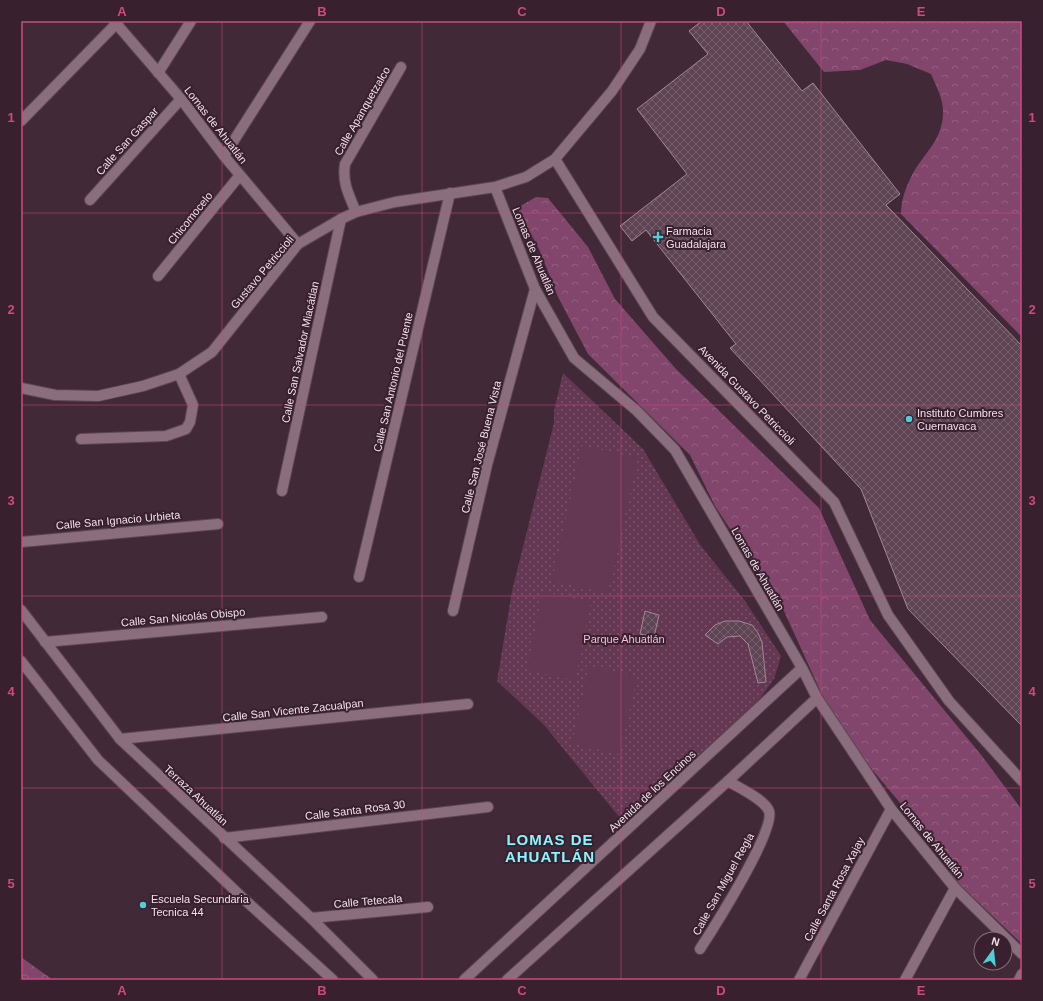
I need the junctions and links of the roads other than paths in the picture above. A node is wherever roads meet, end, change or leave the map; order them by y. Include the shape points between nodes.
1 (191, 21) edge
2 (310, 21) edge
3 (651, 21) edge
4 (115, 22) edge
5 (401, 67) dead end
6 (158, 73) junction
7 (181, 99) junction
8 (21, 122) edge
9 (224, 156) junction
10 (555, 159) junction
11 (240, 176) junction
12 (495, 187) junction
13 (450, 193) junction
14 (90, 200) dead end
15 (356, 212) junction
16 (341, 219) junction
17 (298, 244) junction
18 (158, 276) dead end
19 (535, 289) junction
20 (179, 374) junction
21 (21, 388) edge
22 (81, 439) dead end
23 (282, 491) dead end
24 (218, 524) dead end
25 (21, 542) edge
26 (359, 577) dead end
27 (21, 610) edge
28 (453, 611) dead end
29 (322, 617) dead end
30 (45, 642) junction
31 (21, 661) edge
32 (802, 668) junction
33 (817, 698) junction
34 (468, 704) dead end
35 (120, 740) junction
36 (728, 781) junction
37 (1022, 781) edge
38 (488, 807) dead end
39 (891, 809) junction
40 (224, 838) junction
41 (955, 888) junction
42 (428, 908) dead end
43 (311, 918) junction
44 (700, 949) dead end
45 (1022, 954) edge
46 (1022, 974) edge
47 (332, 980) edge
48 (373, 980) edge
49 (464, 980) edge
50 (507, 980) edge
51 (799, 980) edge
52 (905, 980) edge
53 (1019, 980) edge

1 - 6 street
2 - 9 street
3 - 10 street via 640,48 612,91
4 - 6 street, Lomas de Ahuatlán
4 - 8 street
5 - 15 street, Calle Apanquetzalco via 345,164 345,186
6 - 7 street, Lomas de Ahuatlán
7 - 9 street, Lomas de Ahuatlán
7 - 14 street, Calle San Gaspar
9 - 11 street, Lomas de Ahuatlán
10 - 12 street, Gustavo Petriccioli via 526,177
10 - 37 street, Avenida Gustavo Petriccioli via 653,317 834,502 888,615 948,701
11 - 17 street, Lomas de Ahuatlán
11 - 18 street, Chicomocelo
12 - 13 street, Gustavo Petriccioli
12 - 19 street, Lomas de Ahuatlán
13 - 15 street, Gustavo Petriccioli via 395,202
13 - 26 street, Calle San Antonio del Puente
15 - 16 street, Gustavo Petriccioli
16 - 17 street, Gustavo Petriccioli
16 - 23 street, Calle San Salvador Miacátlan
17 - 20 street, Gustavo Petriccioli via 212,352
19 - 28 street, Calle San José Buena Vista via 487,465
19 - 32 street, Lomas de Ahuatlán via 574,358 637,411 675,450
20 - 21 street, Gustavo Petriccioli via 144,386 98,396 55,395
20 - 22 street via 192,405 190,422 186,428 166,436
24 - 25 street, Calle San Ignacio Urbieta
27 - 30 street, Terraza Ahuatlán
29 - 30 street, Calle San Nicolás Obispo
30 - 35 street, Terraza Ahuatlán
31 - 47 street via 98,760
32 - 33 street, Lomas de Ahuatlán
32 - 49 street, Avenida de los Encinos
33 - 36 street
33 - 39 street, Lomas de Ahuatlán
34 - 35 street, Calle San Vicente Zacualpan
35 - 40 street, Terraza Ahuatlán
36 - 44 street, Calle San Miguel Regla via 765,804 770,813 769,825 753,858
36 - 50 street
38 - 40 street, Calle Santa Rosa 30
39 - 41 street, Lomas de Ahuatlán
39 - 51 street, Calle Santa Rosa Xajay
40 - 43 street, Terraza Ahuatlán
41 - 45 street, Lomas de Ahuatlán
41 - 52 street
42 - 43 street, Calle Tetecala
43 - 48 street, Terraza Ahuatlán
46 - 53 street

